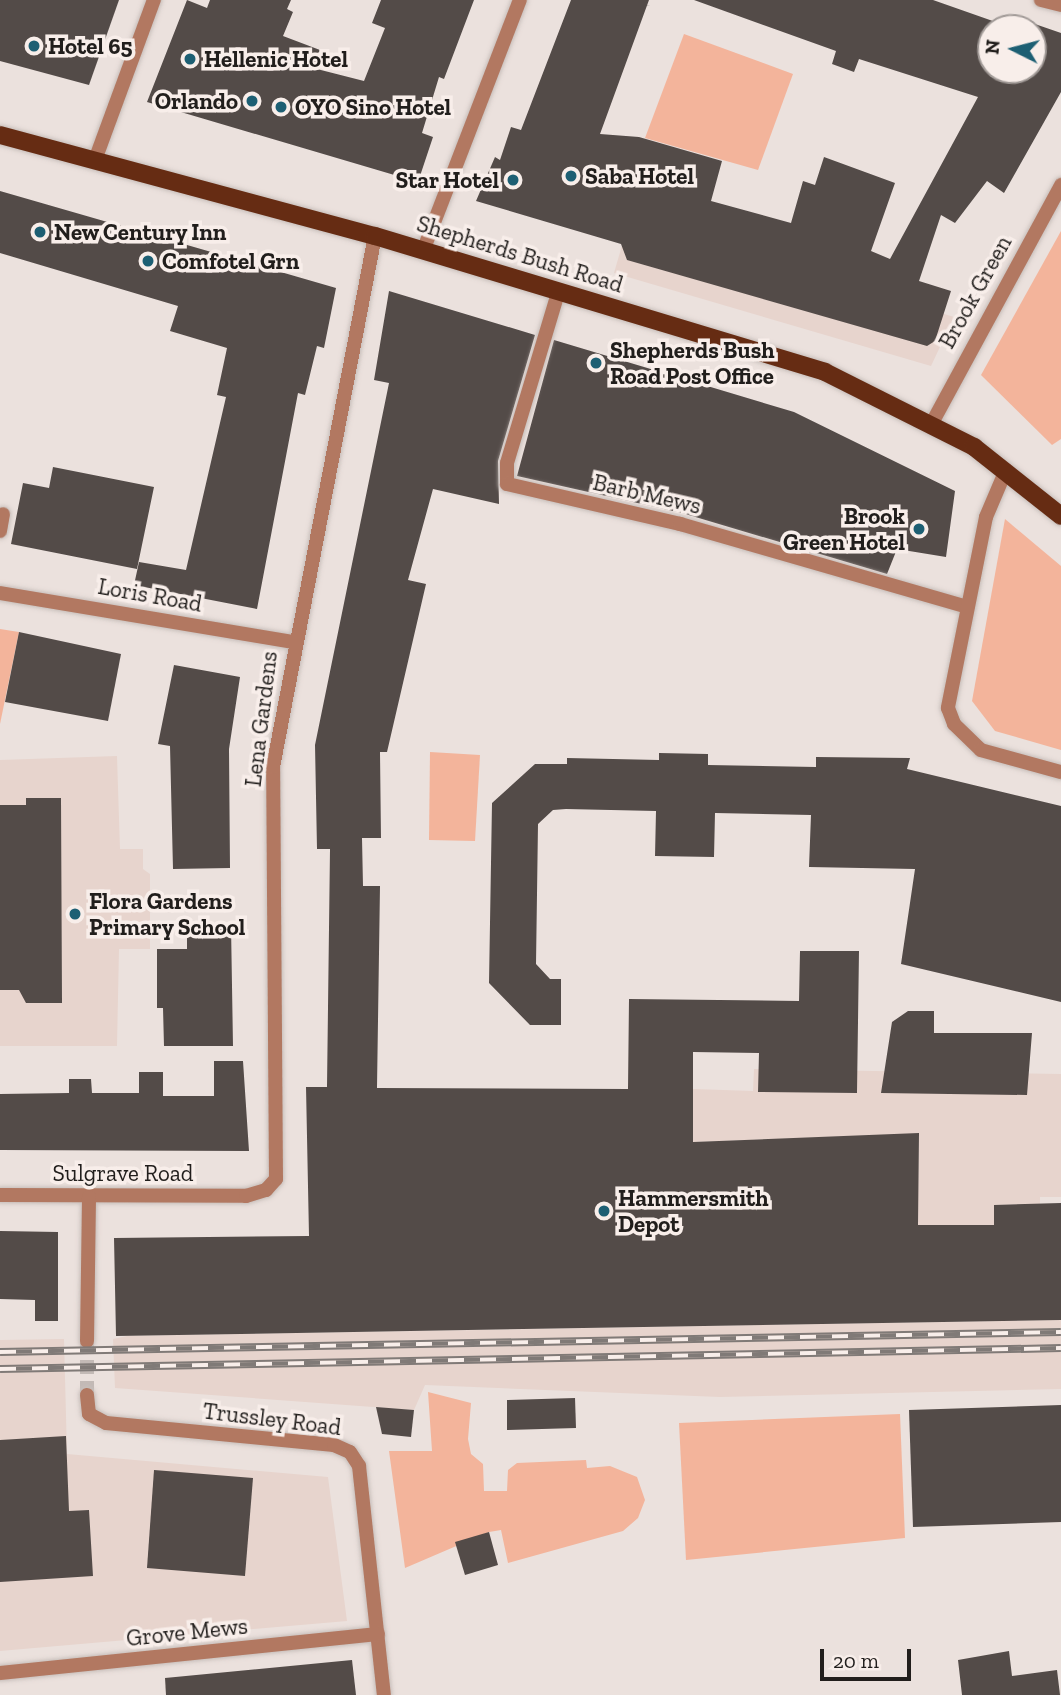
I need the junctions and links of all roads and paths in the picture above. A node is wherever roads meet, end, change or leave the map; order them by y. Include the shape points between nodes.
1 (154, 0) edge
2 (520, 0) edge
3 (1041, 0) edge
4 (1061, 5) edge
5 (0, 135) edge
6 (95, 160) junction
7 (1061, 185) edge
8 (375, 236) junction
9 (423, 250) junction
10 (558, 293) junction
11 (932, 423) junction
12 (1006, 470) junction
13 (3, 514) dead end
14 (1061, 516) edge
15 (0, 531) edge
16 (0, 593) edge
17 (967, 607) junction
18 (293, 642) junction
19 (1061, 772) edge
20 (0, 1195) edge
21 (246, 1196) joint
22 (89, 1197) junction
23 (87, 1341) tunnel mouth
24 (87, 1395) tunnel mouth
25 (378, 1634) junction
26 (0, 1673) edge
27 (384, 1695) edge

1 - 6 street
2 - 9 street
3 - 4 street
5 - 6 main road, Shepherds Bush Road
6 - 8 main road, Shepherds Bush Road
7 - 11 street, Brook Green
8 - 9 main road, Shepherds Bush Road
8 - 18 street, Lena Gardens
9 - 10 main road, Shepherds Bush Road
10 - 11 main road, Shepherds Bush Road via 825,372
10 - 17 street, Barb Mews via 507,463 507,484 680,524
11 - 12 main road, Shepherds Bush Road
12 - 14 main road, Shepherds Bush Road
12 - 17 street via 990,505
13 - 15 street
16 - 18 street, Loris Road
17 - 19 street via 948,708 954,724 989,754
18 - 21 street, Lena Gardens via 273,767 279,1171 266,1190
20 - 22 street, Sulgrave Road
21 - 22 street, Sulgrave Road
22 - 23 street
24 - 25 street, Trussley Road via 89,1414 106,1423 334,1445 350,1452 359,1466
25 - 26 street, Grove Mews
25 - 27 street, Trussley Road

